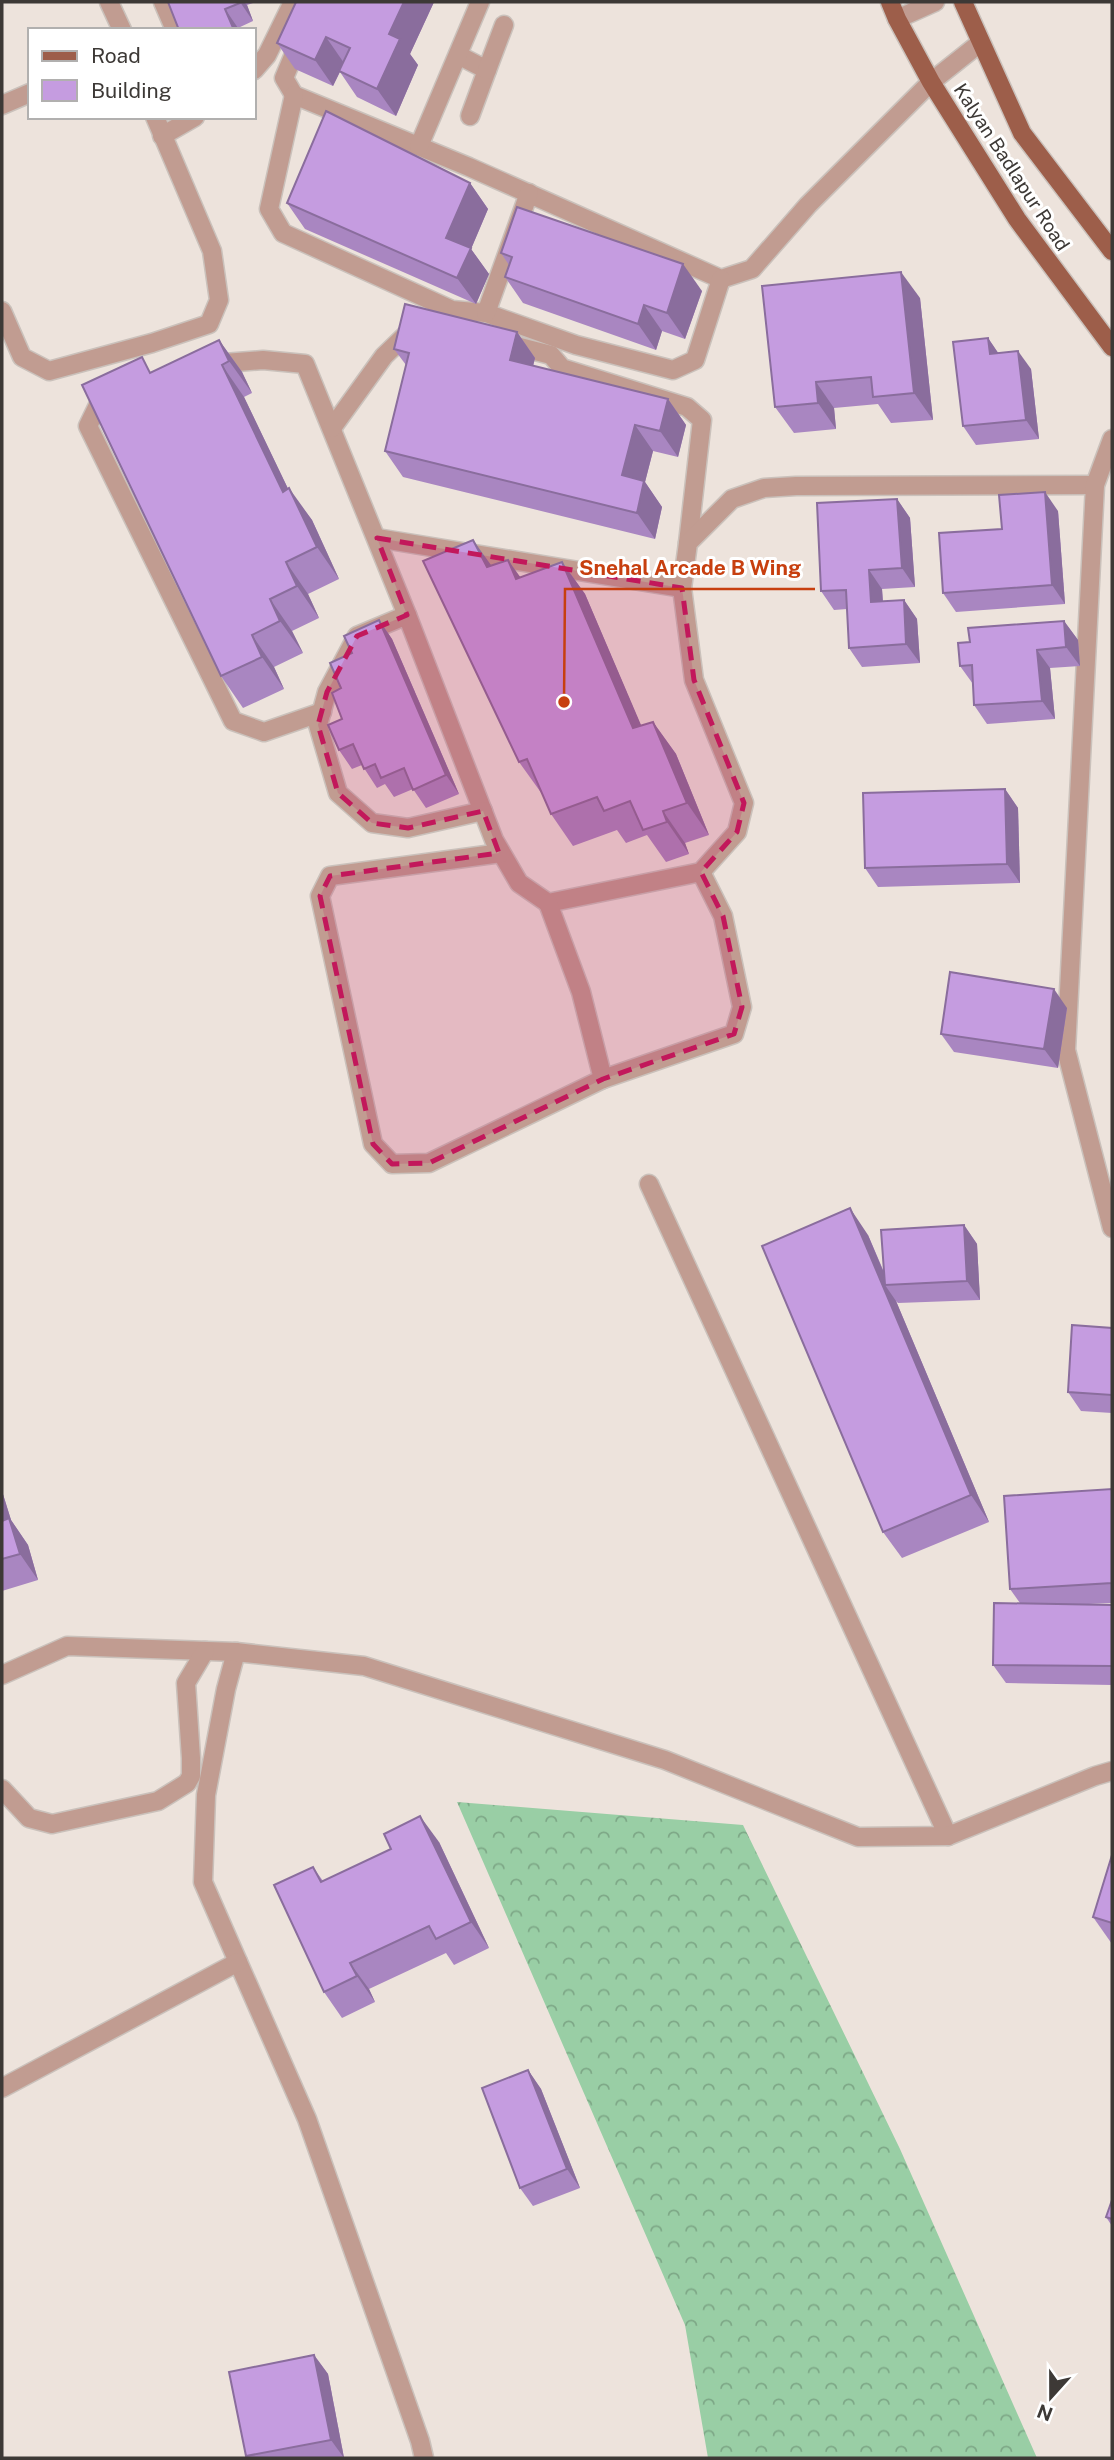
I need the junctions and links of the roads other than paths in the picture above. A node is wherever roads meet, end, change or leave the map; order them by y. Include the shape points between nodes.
1 (109, 2) edge
2 (163, 2) edge
3 (293, 2) edge
4 (316, 2) edge
5 (480, 2) edge
6 (935, 2) edge
7 (963, 2) edge
8 (893, 10) edge
9 (504, 25) dead end
10 (121, 28) edge
11 (174, 28) edge
12 (980, 43) junction
13 (458, 55) junction
14 (256, 68) edge
15 (487, 70) junction
16 (931, 82) junction
17 (28, 94) edge
18 (295, 95) junction
19 (2, 105) edge
20 (470, 116) dead end
21 (156, 119) edge
22 (192, 119) edge
23 (162, 136) junction
24 (419, 146) junction
25 (528, 193) junction
26 (1112, 251) edge
27 (721, 279) junction
28 (2, 311) edge
29 (486, 313) junction
30 (423, 321) edge
31 (487, 338) edge
32 (1112, 346) edge
33 (199, 364) edge
34 (127, 386) edge
35 (332, 428) junction
36 (1112, 439) edge
37 (1095, 485) junction
38 (377, 538) junction
39 (688, 543) junction
40 (681, 588) junction
41 (407, 615) junction
42 (322, 712) junction
43 (483, 811) junction
44 (502, 852) junction
45 (701, 872) junction
46 (548, 903) junction
47 (603, 1079) junction
48 (649, 1184) dead end
49 (1112, 1228) edge
50 (205, 1651) junction
51 (236, 1652) junction
52 (2, 1675) edge
53 (1112, 1771) edge
54 (2, 1789) edge
55 (948, 1836) junction
56 (238, 1962) junction
57 (2, 2088) edge
58 (424, 2458) edge

1 - 10 street
2 - 11 street
3 - 14 street
4 - 18 street via 284,78
5 - 13 street
6 - 8 street
7 - 12 main road
8 - 16 main road, Kalyan Badlapur Road
9 - 15 street
12 - 16 street
12 - 26 main road via 1023,133
13 - 15 street
13 - 24 street
15 - 20 street
16 - 27 street via 752,268
16 - 32 main road, Kalyan Badlapur Road via 1017,219
17 - 19 street
18 - 24 street
18 - 29 street via 269,209 283,233 452,310
21 - 23 street
22 - 23 street
23 - 28 street via 212,251 219,300 209,324 49,371 22,357
24 - 25 street
25 - 27 street
25 - 29 street
27 - 29 street via 695,360 673,370 576,345
30 - 35 street via 384,356
31 - 39 street via 551,355 562,368 687,407 702,420
33 - 35 street via 263,360 305,364
34 - 42 street via 103,395 88,426 233,721 264,732
35 - 38 street
36 - 37 street
37 - 39 street via 764,488 732,499
37 - 49 street via 1066,1050
38 - 40 street
38 - 41 street
39 - 40 street
40 - 45 street via 694,680 744,803 737,832
41 - 42 street via 357,636 327,692
41 - 43 street
42 - 43 street via 317,725 338,793 372,823 408,828
43 - 44 street
44 - 46 street via 519,883
44 - 47 street via 330,876 320,896 373,1144 392,1164 429,1163
45 - 46 street
45 - 47 street via 723,916 742,1007 734,1034
46 - 47 street via 581,992
48 - 55 street
50 - 51 street
50 - 52 street via 67,1646
50 - 54 street via 186,1683 191,1758 187,1783 158,1801 52,1824 29,1818
51 - 55 street via 364,1666 664,1760 858,1837
51 - 56 street via 206,1794 203,1882
53 - 55 street
56 - 57 street
56 - 58 street via 307,2119

